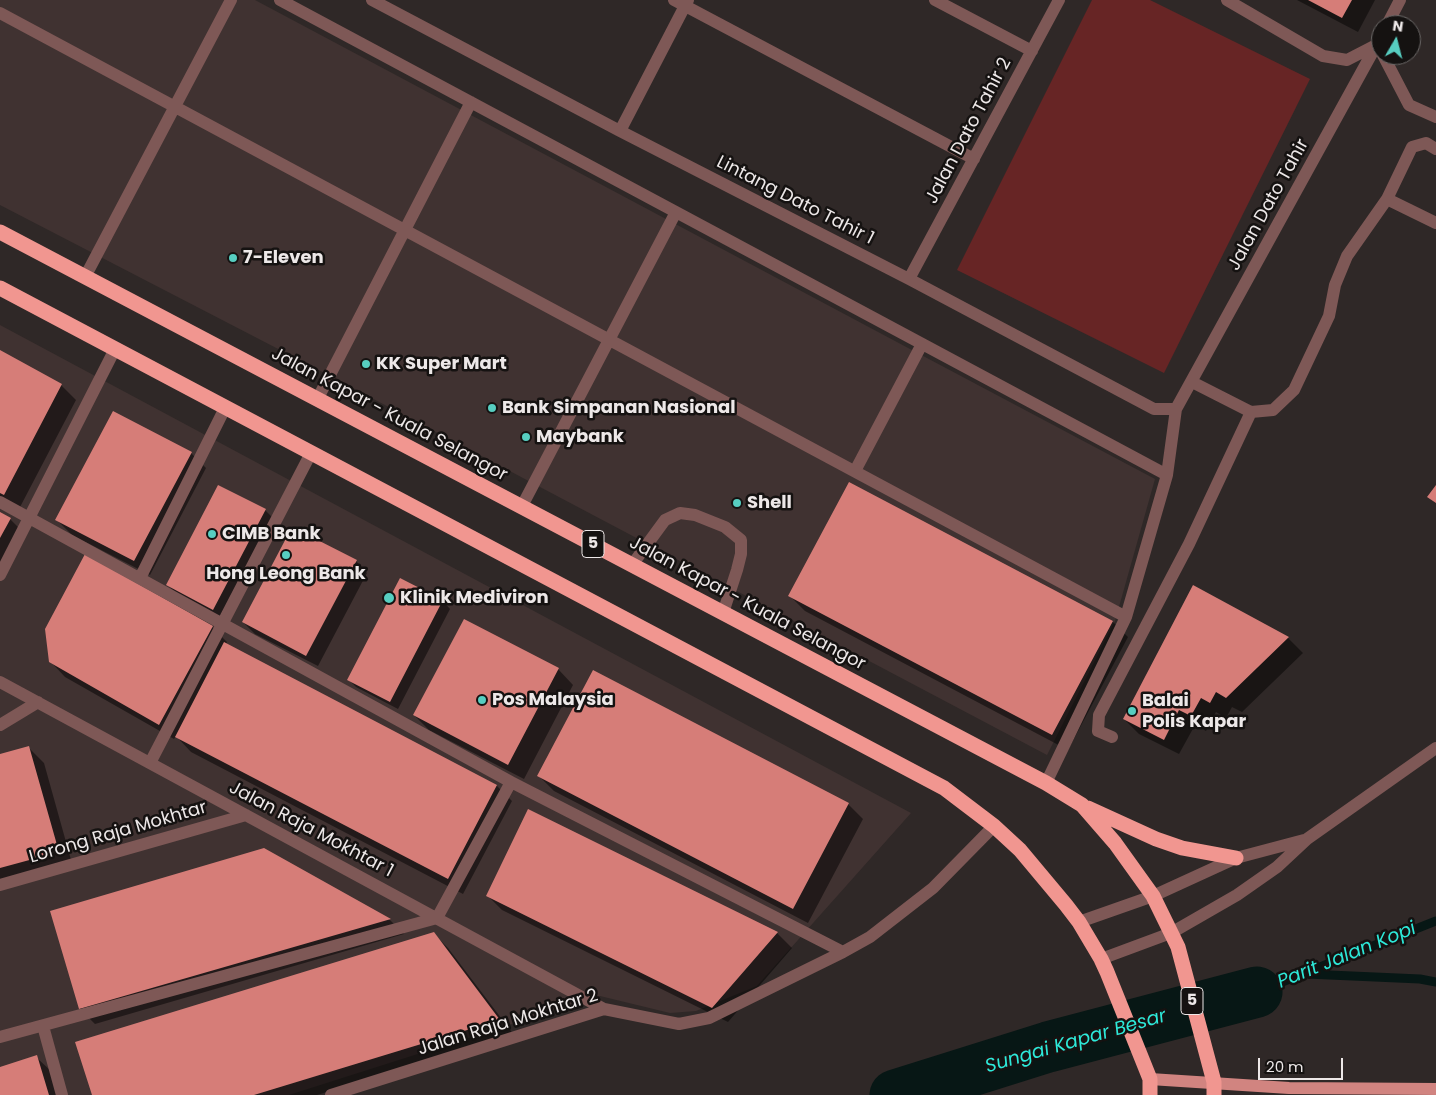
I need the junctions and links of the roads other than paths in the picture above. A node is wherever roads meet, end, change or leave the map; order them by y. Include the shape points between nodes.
1 (231, 0) edge
2 (280, 0) edge
3 (372, 0) edge
4 (935, 0) edge
5 (1059, 0) edge
6 (1227, 0) edge
7 (1400, 0) edge
8 (682, 2) edge
9 (0, 13) edge
10 (1392, 15) edge
11 (1032, 51) junction
12 (1371, 51) edge
13 (1371, 65) edge
14 (1390, 65) edge
15 (471, 102) junction
16 (174, 107) junction
17 (1436, 117) edge
18 (620, 131) junction
19 (1436, 149) edge
20 (974, 159) junction
21 (1387, 199) junction
22 (676, 212) junction
23 (1436, 222) edge
24 (405, 230) junction
25 (0, 232) edge
26 (85, 277) junction
27 (910, 278) junction
28 (0, 288) edge
29 (609, 340) junction
30 (922, 344) junction
31 (116, 349) junction
32 (1192, 382) junction
33 (318, 398) junction
34 (225, 408) junction
35 (1176, 409) junction
36 (1251, 412) junction
37 (311, 453) junction
38 (855, 471) junction
39 (1167, 474) junction
40 (0, 502) edge
41 (522, 506) junction
42 (29, 518) junction
43 (632, 565) junction
44 (0, 575) edge
45 (140, 578) junction
46 (723, 613) junction
47 (1126, 617) junction
48 (222, 624) junction
49 (0, 682) edge
50 (38, 702) junction
51 (0, 725) edge
52 (1112, 737) dead end
53 (1436, 748) edge
54 (150, 763) junction
55 (511, 782) junction
56 (1046, 783) junction
57 (1082, 805) junction
58 (246, 815) junction
59 (994, 826) junction
60 (1307, 839) junction
61 (1236, 858) junction
62 (0, 885) edge
63 (1153, 896) junction
64 (437, 918) junction
65 (1079, 922) junction
66 (1171, 932) junction
67 (843, 952) junction
68 (1104, 966) junction
69 (604, 1009) junction
70 (43, 1026) junction
71 (0, 1037) edge
72 (1147, 1072) junction
73 (1214, 1089) edge
74 (1436, 1089) edge
75 (62, 1095) edge
76 (331, 1095) edge
77 (1150, 1095) edge

1 - 16 street
2 - 15 street
3 - 18 street, Lintang Dato Tahir 1
4 - 11 street
5 - 11 street, Jalan Dato Tahir 2
6 - 12 street via 1323,56 1347,60
7 - 10 street
8 - 18 street
8 - 20 street
9 - 16 street
11 - 20 street, Jalan Dato Tahir 2
13 - 32 street, Jalan Dato Tahir
14 - 17 street via 1408,104
15 - 22 street
15 - 24 street
16 - 24 street
16 - 26 street
18 - 27 street, Lintang Dato Tahir 1
19 - 21 street via 1426,143 1412,147
20 - 27 street, Jalan Dato Tahir 2
21 - 23 street
21 - 36 street via 1346,256 1329,316 1294,390 1273,410
22 - 29 street
22 - 30 street
24 - 29 street
24 - 33 street
25 - 26 highway, Jalan Kapar - Kuala Selangor / 5
26 - 33 highway, Jalan Kapar - Kuala Selangor / 5
27 - 35 street, Lintang Dato Tahir 1 via 1154,408
28 - 31 highway
29 - 38 street
29 - 41 street
30 - 38 street
30 - 39 street
31 - 34 highway
31 - 42 street
32 - 35 street
32 - 36 street
33 - 41 highway, Jalan Kapar - Kuala Selangor / 5
34 - 37 highway
34 - 45 street
35 - 39 street
36 - 52 street via 1189,544 1099,715 1098,731
37 - 48 street
37 - 59 highway via 944,788
38 - 47 street
39 - 47 street
40 - 42 street
41 - 43 highway, Jalan Kapar - Kuala Selangor / 5
42 - 44 street
42 - 45 street
43 - 46 highway, Jalan Kapar - Kuala Selangor / 5
43 - 46 street via 665,520 680,513 695,515 725,527 741,540 741,554
45 - 48 street
46 - 56 highway, Jalan Kapar - Kuala Selangor / 5
47 - 56 street
48 - 54 street
48 - 55 street
49 - 50 street, Jalan Raja Mokhtar 1
50 - 51 street
50 - 54 street, Jalan Raja Mokhtar 1
53 - 60 street
54 - 58 street, Jalan Raja Mokhtar 1
55 - 64 street
55 - 67 street
56 - 57 highway, Jalan Kapar - Kuala Selangor / 5
57 - 61 highway via 1182,848
57 - 63 highway, Jalan Kapar - Kuala Selangor / 5 via 1115,843
58 - 62 street, Lorong Raja Mokhtar
58 - 64 street, Jalan Raja Mokhtar 1
59 - 65 highway via 1020,850
59 - 67 street, Jalan Raja Mokhtar 2 via 933,888 870,937
60 - 61 street
60 - 66 street via 1277,867 1237,895
61 - 63 street
63 - 65 street
63 - 66 highway, Jalan Kapar - Kuala Selangor / 5
64 - 69 street, Jalan Raja Mokhtar 1
64 - 70 street
65 - 68 highway
66 - 68 street
66 - 73 highway, Jalan Kapar - Kuala Selangor / 5 via 1178,947
67 - 69 street, Jalan Raja Mokhtar 2 via 709,1018 679,1024
68 - 72 highway
69 - 76 street, Jalan Raja Mokhtar 2
70 - 71 street
70 - 75 street
72 - 73 main road
72 - 77 highway
73 - 74 main road

